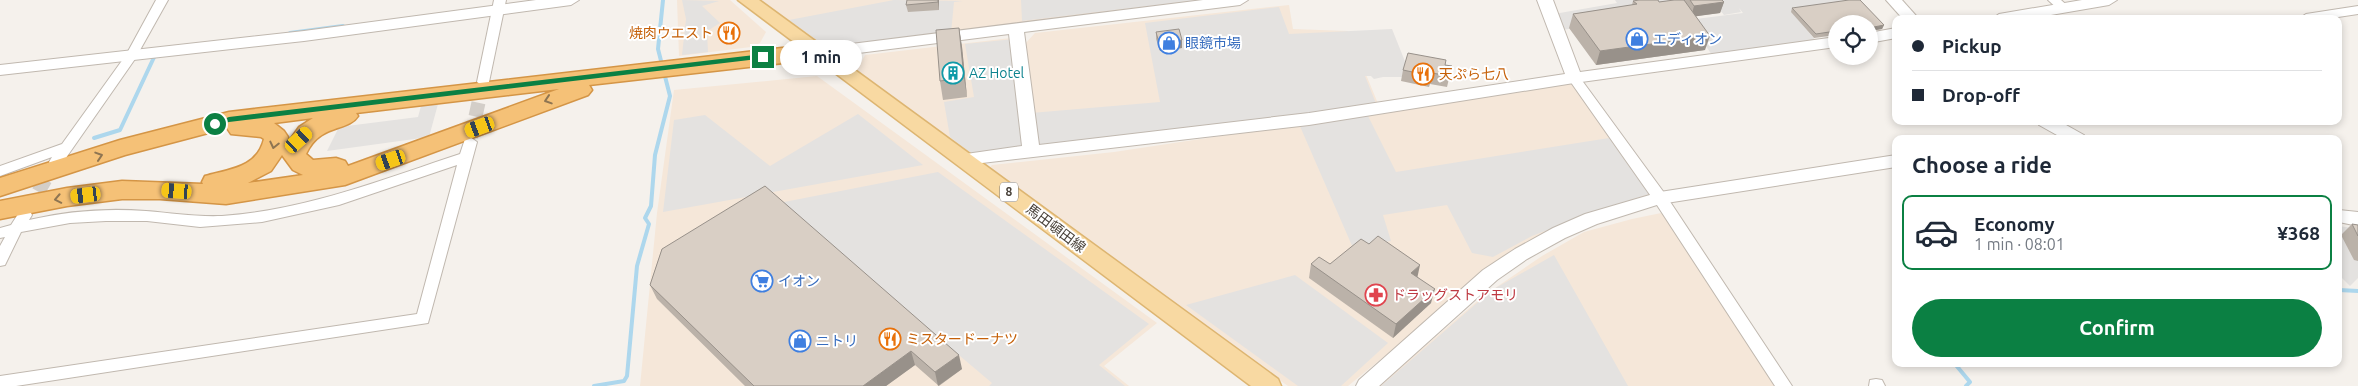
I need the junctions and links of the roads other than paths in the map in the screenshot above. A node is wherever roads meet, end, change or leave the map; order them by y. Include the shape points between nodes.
1 (162, 0) edge
2 (571, 0) edge
3 (747, 0) edge
4 (1240, 0) edge
5 (1545, 0) edge
6 (1894, 0) edge
7 (2109, 0) edge
8 (2059, 4) edge
9 (499, 5) edge
10 (2358, 10) edge
11 (1908, 15) edge
12 (2015, 15) edge
13 (2326, 15) edge
14 (1016, 28) junction
15 (1892, 34) edge
16 (1878, 36) edge
17 (1828, 43) edge
18 (819, 53) junction
19 (131, 56) junction
20 (0, 70) edge
21 (1574, 78) junction
22 (482, 82) tunnel mouth
23 (401, 101) junction
24 (2051, 125) edge
25 (187, 131) junction
26 (2067, 135) edge
27 (470, 142) tunnel mouth
28 (69, 146) junction
29 (1031, 152) junction
30 (465, 157) junction
31 (965, 159) junction
32 (391, 160) junction
33 (56, 162) tunnel mouth
34 (1892, 163) edge
35 (160, 190) junction
36 (1660, 198) junction
37 (6, 201) edge
38 (2342, 216) edge
39 (2358, 219) edge
40 (0, 233) edge
41 (0, 261) edge
42 (0, 382) edge
43 (1269, 386) edge
44 (1366, 386) edge
45 (1784, 386) edge

1 - 19 street
2 - 9 street
3 - 18 main road, 馬田頓田線 / 8
4 - 14 street
5 - 21 street
6 - 11 street
7 - 8 street
8 - 12 street
9 - 19 street
9 - 22 street
10 - 13 street
14 - 18 street
14 - 29 street
15 - 16 street
17 - 21 street
18 - 23 highway via 621,73
18 - 31 main road, 馬田頓田線 / 8
18 -> 32 highway via 788,62 575,91
19 - 20 street
19 - 28 street
21 - 29 street via 1310,119
21 - 36 street
23 - 25 highway via 229,120
23 - 32 highway via 330,120 299,140 294,154 299,163 311,169
24 - 26 street
25 -> 35 highway via 232,127 267,129 276,137 275,150 252,172 228,180
37 -> 25 highway via 120,148
27 - 30 street
28 - 33 street
28 - 37 street
29 - 31 street
30 - 37 street via 301,210 264,217 179,221 107,215 53,220
30 - 42 street via 423,319
31 - 43 main road, 馬田頓田線 / 8
32 - 35 highway via 345,176 226,195
34 - 36 street
35 -> 37 highway via 122,190
36 - 44 street via 1591,219 1521,254 1490,275
36 - 45 street
37 - 40 street
37 - 41 street
38 - 39 street

